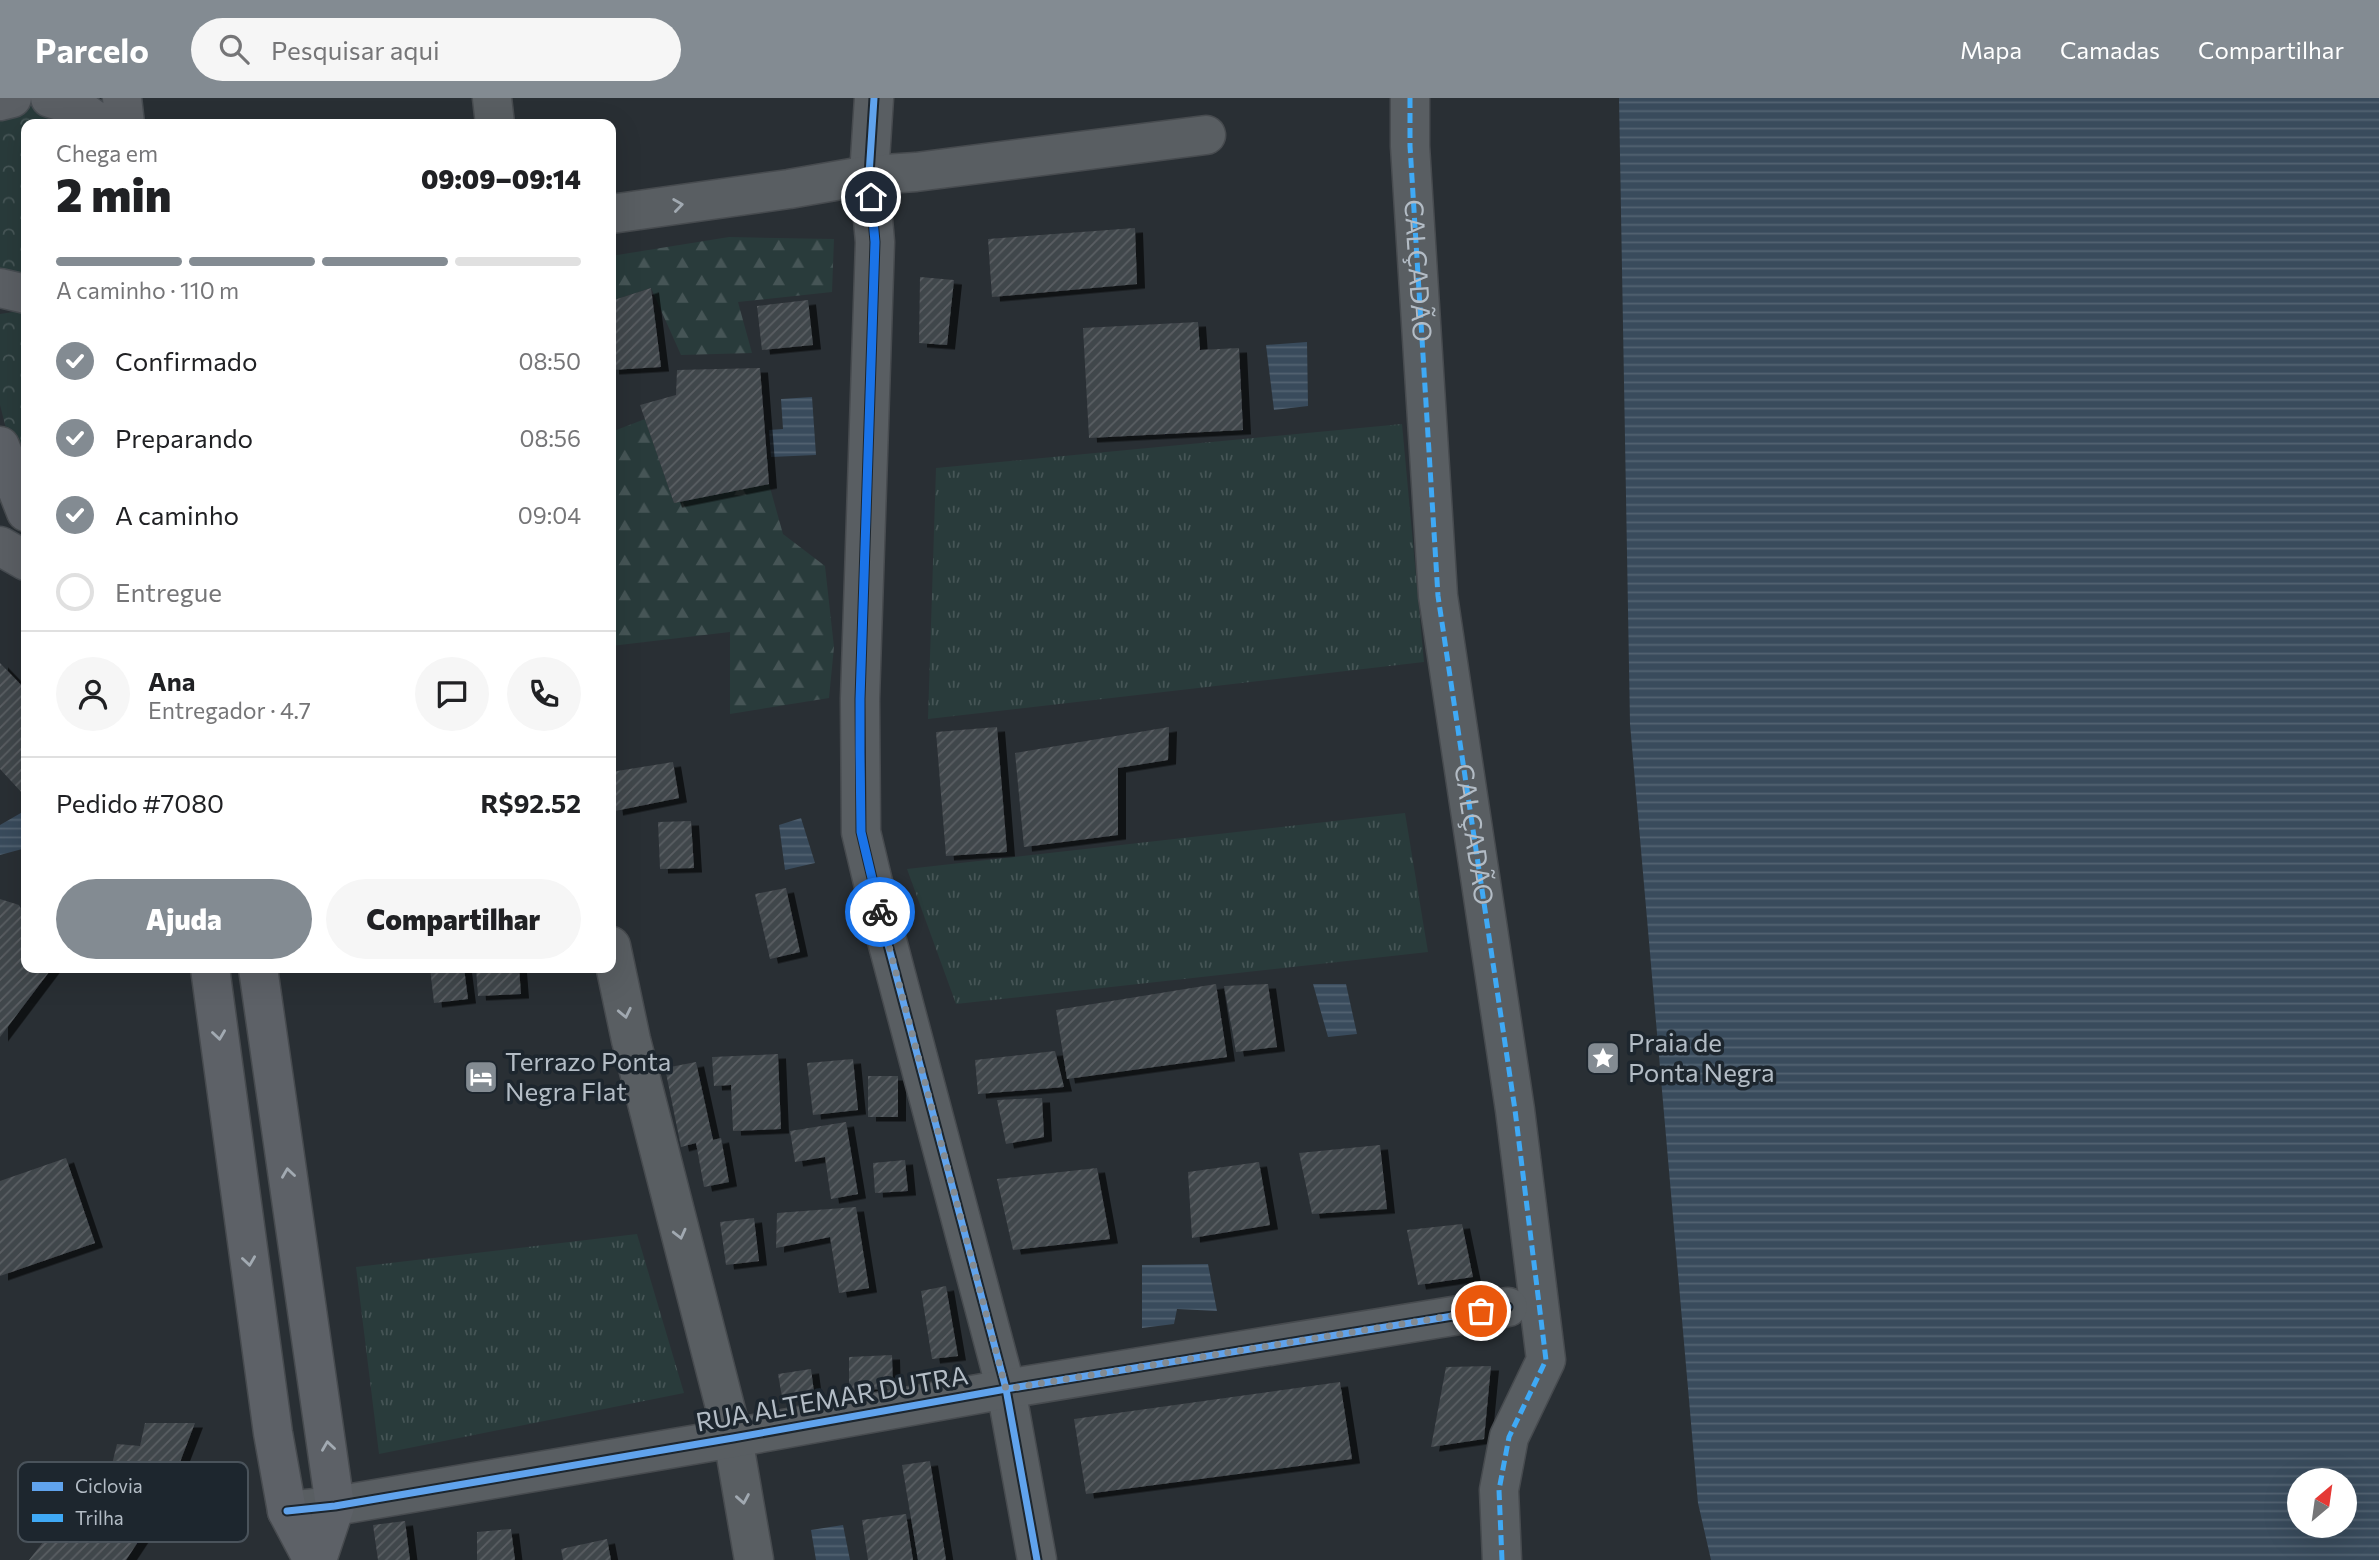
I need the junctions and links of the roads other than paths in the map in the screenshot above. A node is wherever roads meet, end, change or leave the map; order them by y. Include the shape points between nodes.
1 (12, 98) edge
2 (50, 98) edge
3 (122, 98) edge
4 (492, 98) edge
5 (874, 98) edge
6 (1410, 98) edge
7 (0, 101) edge
8 (93, 119) edge
9 (124, 119) edge
10 (494, 119) edge
11 (1206, 135) dead end
12 (869, 175) junction
13 (616, 213) edge
14 (0, 288) edge
15 (21, 292) edge
16 (0, 446) edge
17 (21, 499) edge
18 (0, 546) edge
19 (21, 558) edge
20 (616, 970) edge
21 (211, 973) edge
22 (259, 973) edge
23 (1508, 1307) dead end
24 (1006, 1389) junction
25 (733, 1438) junction
26 (335, 1506) junction
27 (288, 1511) junction
28 (315, 1560) edge
29 (754, 1560) edge
30 (1037, 1560) edge
31 (1502, 1560) edge

1 - 7 main road
2 - 8 main road via 75,106
3 - 9 main road
4 - 10 street
5 - 12 street
6 - 31 street, CALÇADÃO via 1438,596 1515,1110 1546,1360 1509,1437 1499,1490
11 - 12 street
13 -> 12 street
12 - 24 street via 875,242 860,699 861,832
14 - 15 main road
16 - 17 main road
18 - 19 main road
20 -> 25 street
21 -> 27 main road via 273,1433
26 -> 22 main road
23 - 24 street, RUA ALTEMAR DUTRA
24 - 25 street, RUA ALTEMAR DUTRA
24 - 30 street
25 - 26 street, RUA ALTEMAR DUTRA
25 -> 29 street
26 - 27 street, RUA ALTEMAR DUTRA
26 - 28 main road
27 - 28 main road

